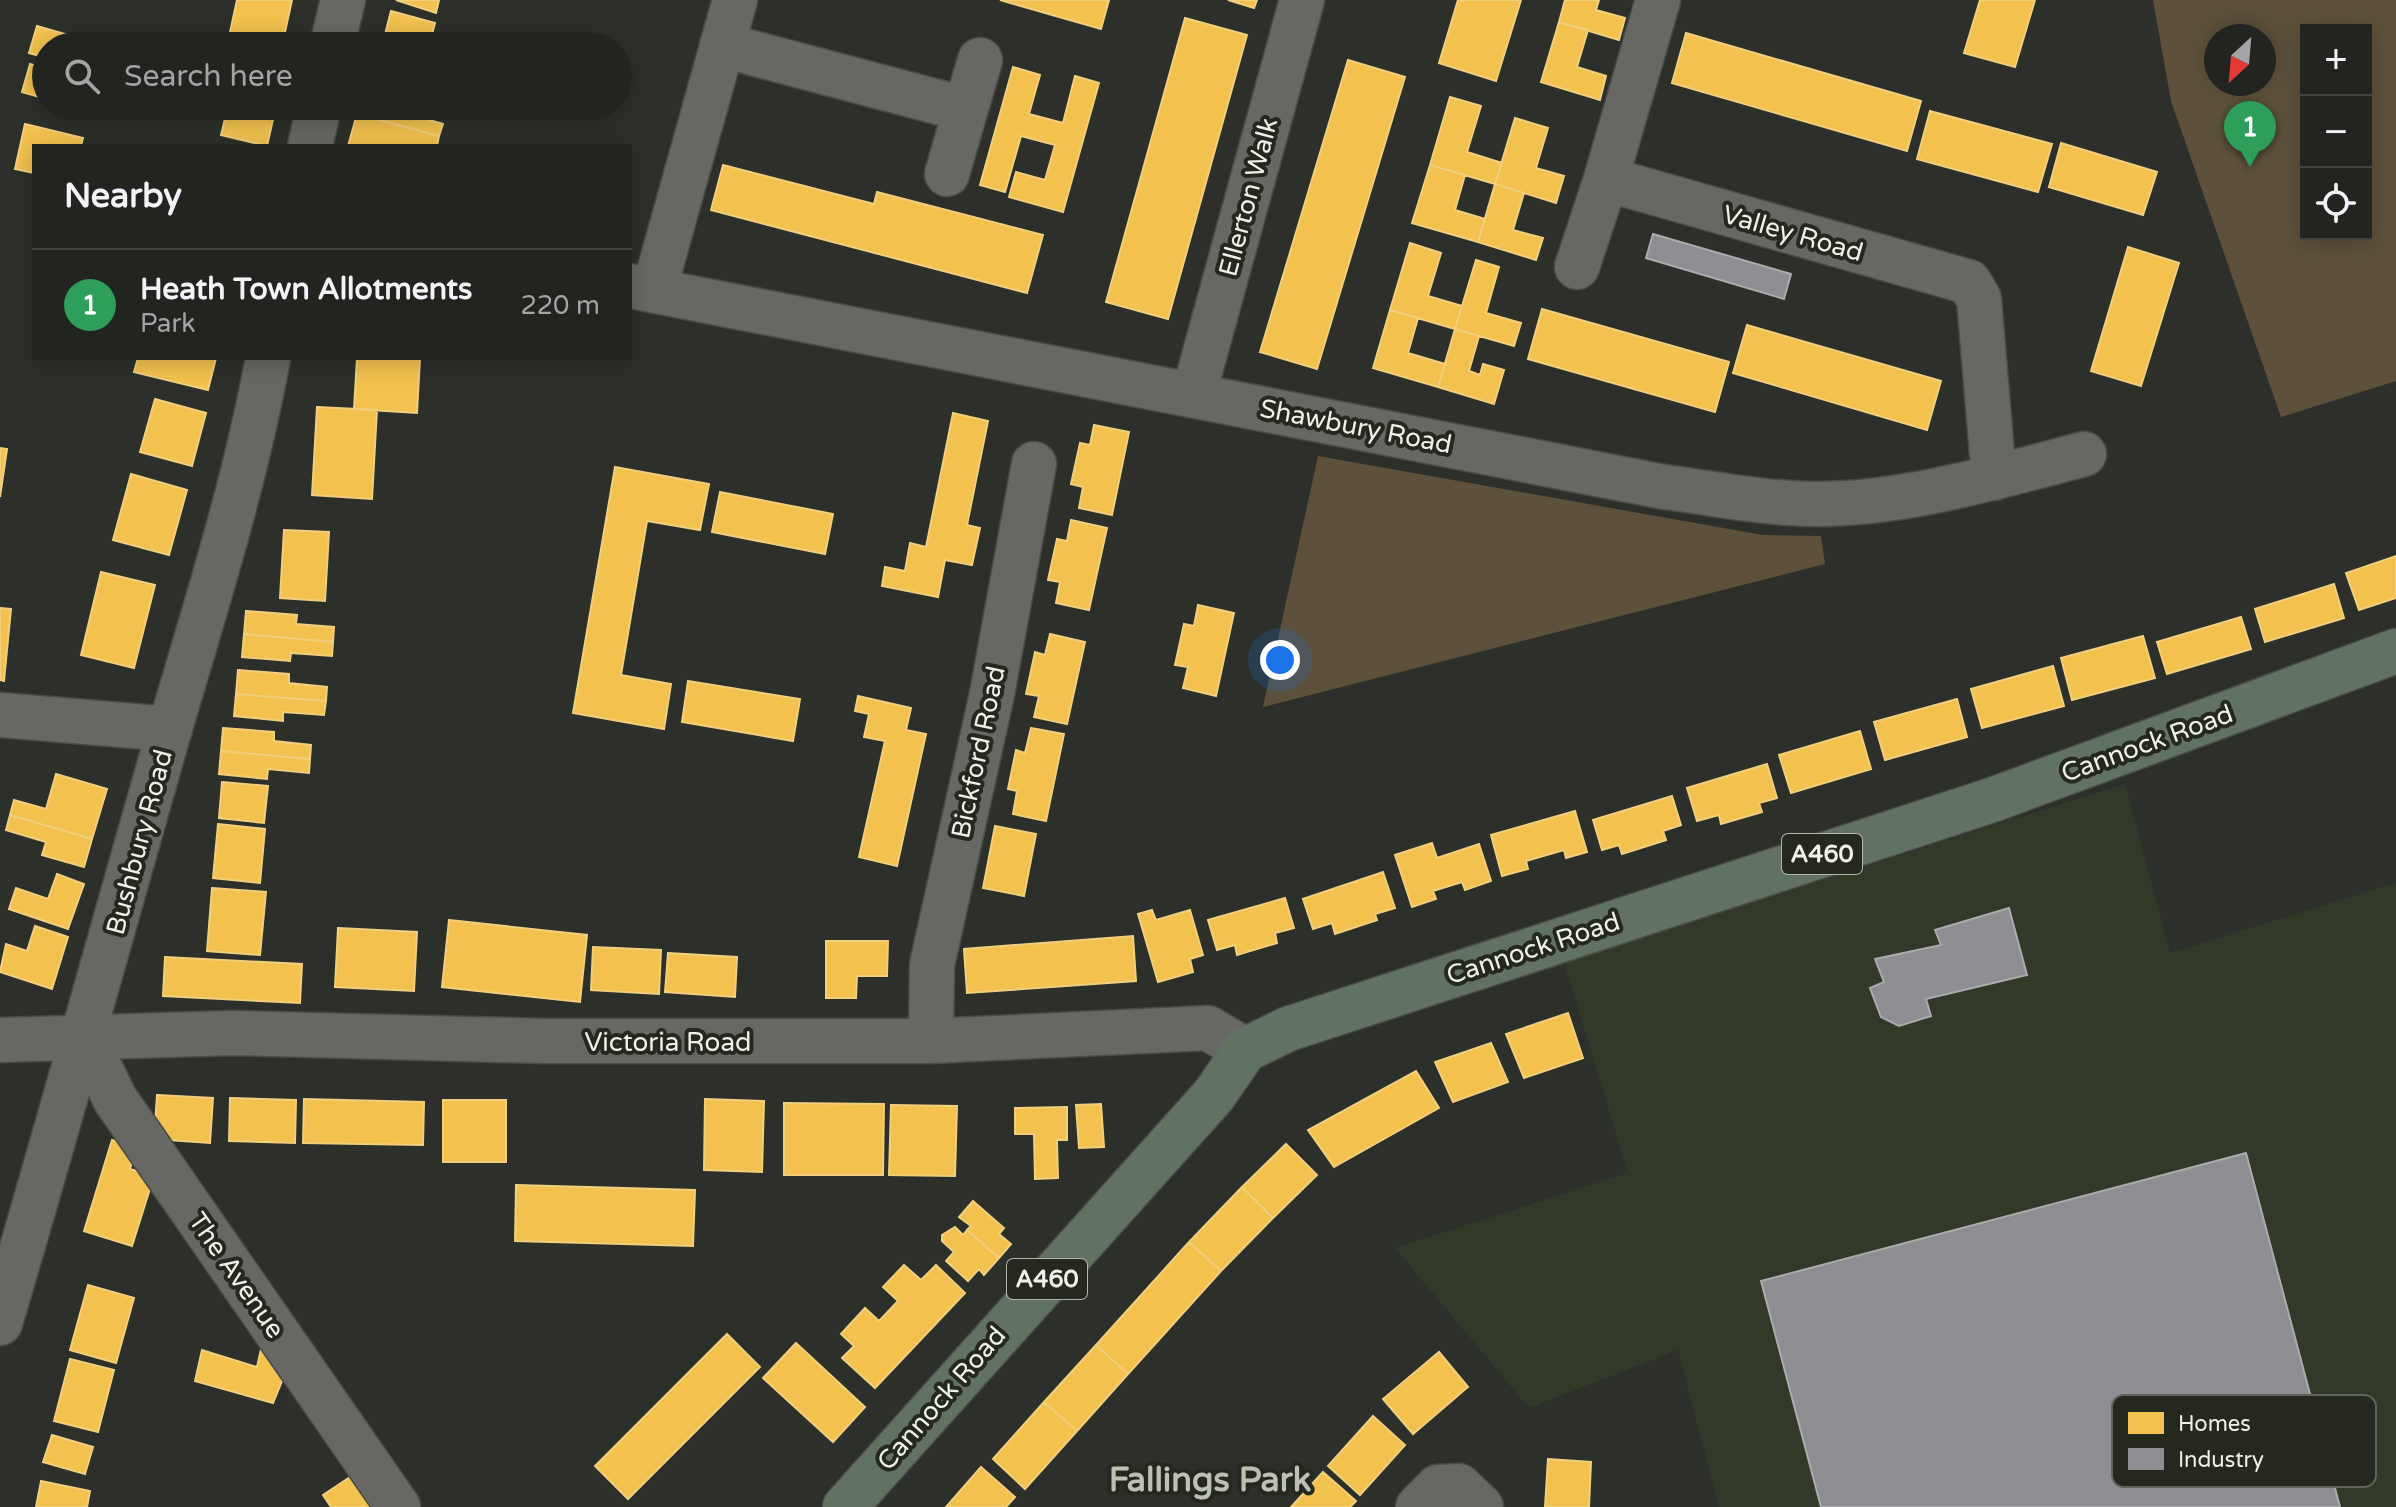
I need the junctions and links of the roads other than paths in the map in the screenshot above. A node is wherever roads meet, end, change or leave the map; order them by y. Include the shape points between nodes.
1 (343, 0) edge
2 (735, 0) edge
3 (1302, 0) edge
4 (1658, 0) edge
5 (335, 32) edge
6 (722, 45) junction
7 (980, 60) dead end
8 (964, 109) junction
9 (316, 120) edge
10 (310, 144) edge
11 (947, 174) dead end
12 (1606, 179) junction
13 (1577, 267) dead end
14 (642, 288) edge
15 (268, 360) edge
16 (1194, 393) junction
17 (2084, 454) dead end
18 (1034, 464) dead end
19 (1994, 478) junction
20 (2396, 651) edge
21 (0, 715) edge
22 (170, 729) junction
23 (85, 1037) junction
24 (0, 1040) edge
25 (931, 1041) junction
26 (1245, 1050) junction
27 (0, 1323) edge
28 (398, 1507) edge
29 (845, 1507) edge
30 (1418, 1507) edge
31 (1481, 1507) edge

1 - 5 street
2 - 6 street
3 - 16 street, Ellerton Walk
4 - 12 street
6 - 8 street
6 - 14 street
7 - 8 street
8 - 11 street
9 - 10 street
12 - 13 street
12 - 19 street, Valley Road via 1969,282 1979,299
14 - 16 street, Shawbury Road
15 - 22 street, Bushbury Road via 256,424
16 - 19 street, Shawbury Road via 1664,487 1793,504 1898,497
17 - 19 street, Shawbury Road
18 - 25 street, Bickford Road via 992,694 932,965
20 - 26 highway, Cannock Road / A460 via 1992,800 1318,1019
21 - 22 street
22 - 23 street, Bushbury Road
23 - 24 street, Victoria Road
23 - 25 street, Victoria Road via 232,1033 559,1042
23 - 27 street, Bushbury Road
23 - 28 street, The Avenue via 115,1099
25 - 26 street, Victoria Road via 1208,1028
26 - 29 highway, Cannock Road / A460 via 1214,1095
30 - 31 street via 1438,1487 1459,1486

